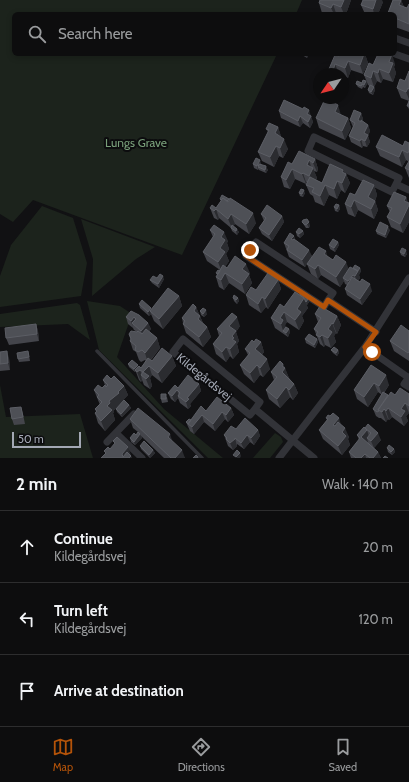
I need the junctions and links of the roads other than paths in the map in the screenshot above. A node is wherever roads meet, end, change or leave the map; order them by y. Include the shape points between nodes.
1 (397, 39) edge
2 (409, 43) edge
3 (397, 55) edge
4 (409, 59) edge
5 (396, 184) junction
6 (409, 190) edge
7 (409, 278) edge
8 (328, 300) junction
9 (376, 332) junction
10 (365, 347) junction
11 (97, 351) dead end
12 (409, 378) edge
13 (409, 387) edge
14 (255, 409) junction
15 (134, 414) edge
16 (116, 433) junction
17 (293, 440) junction
18 (107, 442) dead end
19 (142, 458) edge
20 (202, 458) edge
21 (278, 458) edge
22 (314, 458) edge

1 - 2 street
3 - 4 street
5 - 5 street via 399,178 314,137 308,151 392,192
5 - 6 street
7 - 9 street
8 - 8 street via 333,293 256,242 246,256 324,307
8 - 9 street
9 - 10 street
10 - 12 street
10 - 17 street
11 - 20 lane
12 - 13 street via 404,384
14 - 14 street, Kildegårdsvej via 260,402 183,339 173,352 250,415
14 - 17 street
15 - 16 street
16 - 18 street
16 - 19 street
17 - 21 street
17 - 22 street

